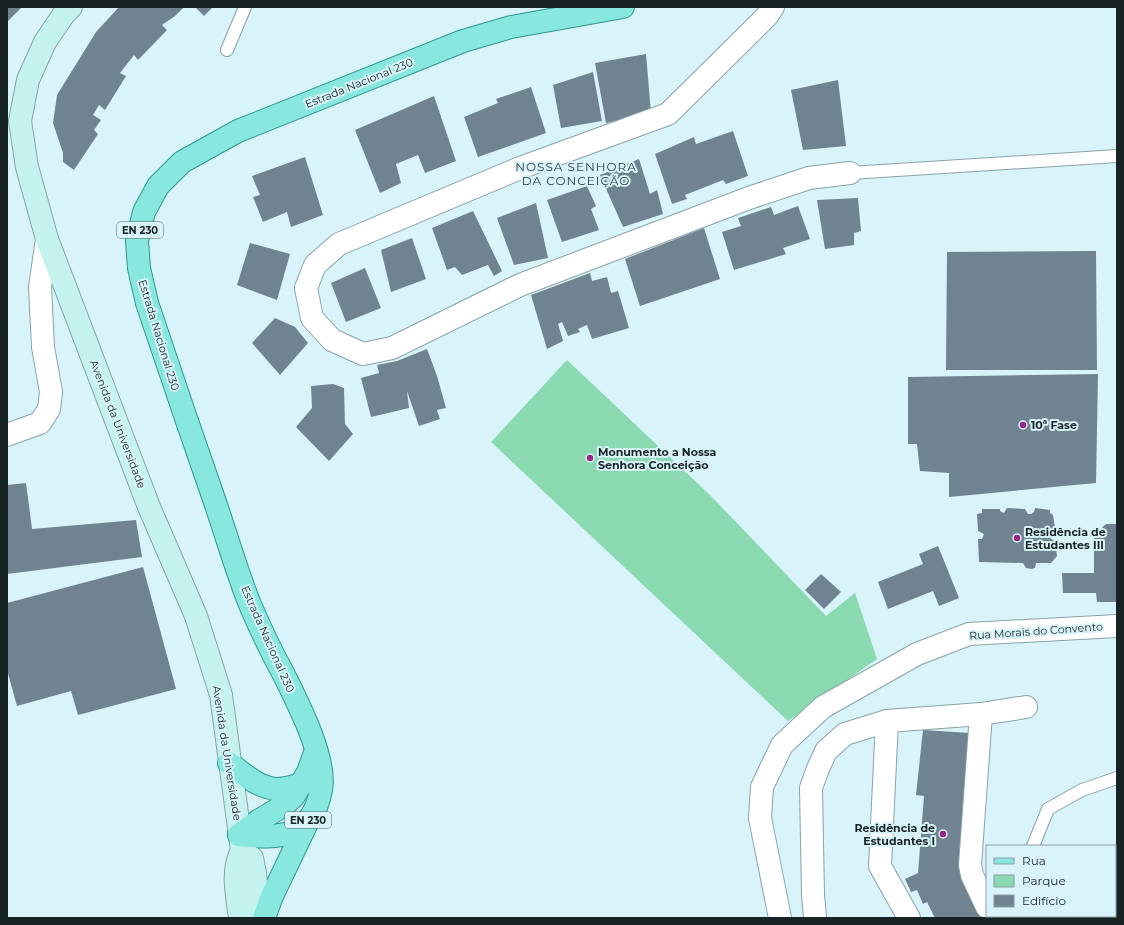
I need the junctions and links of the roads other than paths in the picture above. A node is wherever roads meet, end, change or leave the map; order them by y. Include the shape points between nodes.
1 (71, 7) edge
2 (245, 7) edge
3 (623, 7) edge
4 (773, 7) edge
5 (227, 50) dead end
6 (1117, 156) edge
7 (850, 173) joint
8 (47, 239) junction
9 (7, 435) edge
10 (1117, 626) edge
11 (1026, 706) dead end
12 (981, 714) junction
13 (887, 721) junction
14 (316, 750) junction
15 (229, 763) junction
16 (1117, 778) edge
17 (302, 784) junction
18 (307, 823) junction
19 (240, 843) junction
20 (1033, 845) edge
21 (986, 905) edge
22 (240, 918) edge
23 (260, 918) edge
24 (264, 918) edge
25 (780, 918) edge
26 (815, 918) edge
27 (909, 918) edge

1 - 8 main road, Avenida da Universidade via 45,42 28,80 20,121 27,167
2 - 5 lane
3 - 14 main road, Estrada Nacional 230 / EN 230 via 511,27 463,41 238,132 182,162 158,186 144,212 137,241 139,268 147,302 251,605
4 - 7 street via 767,16 668,114 520,168 339,244 315,265 306,288 312,318 332,340 363,354 392,348 520,285 749,198 809,178
6 - 7 lane
8 - 9 street via 40,287 43,347 51,392 49,409 40,423
8 - 15 main road, Avenida da Universidade via 149,506 196,616 221,695
10 - 25 street, Rua Morais do Convento via 969,634 917,654 823,707 782,745 762,787 760,818
11 - 12 street
12 - 13 street
12 - 21 street via 970,865
13 - 26 street via 845,734 826,751 817,771 811,788 812,895
13 - 27 street via 880,866
14 - 17 main road, EN 230
14 - 18 main road, Estrada Nacional 230 / EN 230 via 323,774 316,806
15 - 17 main road via 248,778 276,789
15 - 19 main road, Avenida da Universidade
16 - 20 lane via 1082,790 1048,809
17 - 19 main road, EN 230 via 284,806 258,821
18 - 19 main road, EN 230 via 284,836 259,837
18 - 24 main road, EN 230
19 - 22 main road, Avenida da Universidade via 235,876
19 - 23 main road, Avenida da Universidade via 252,858

